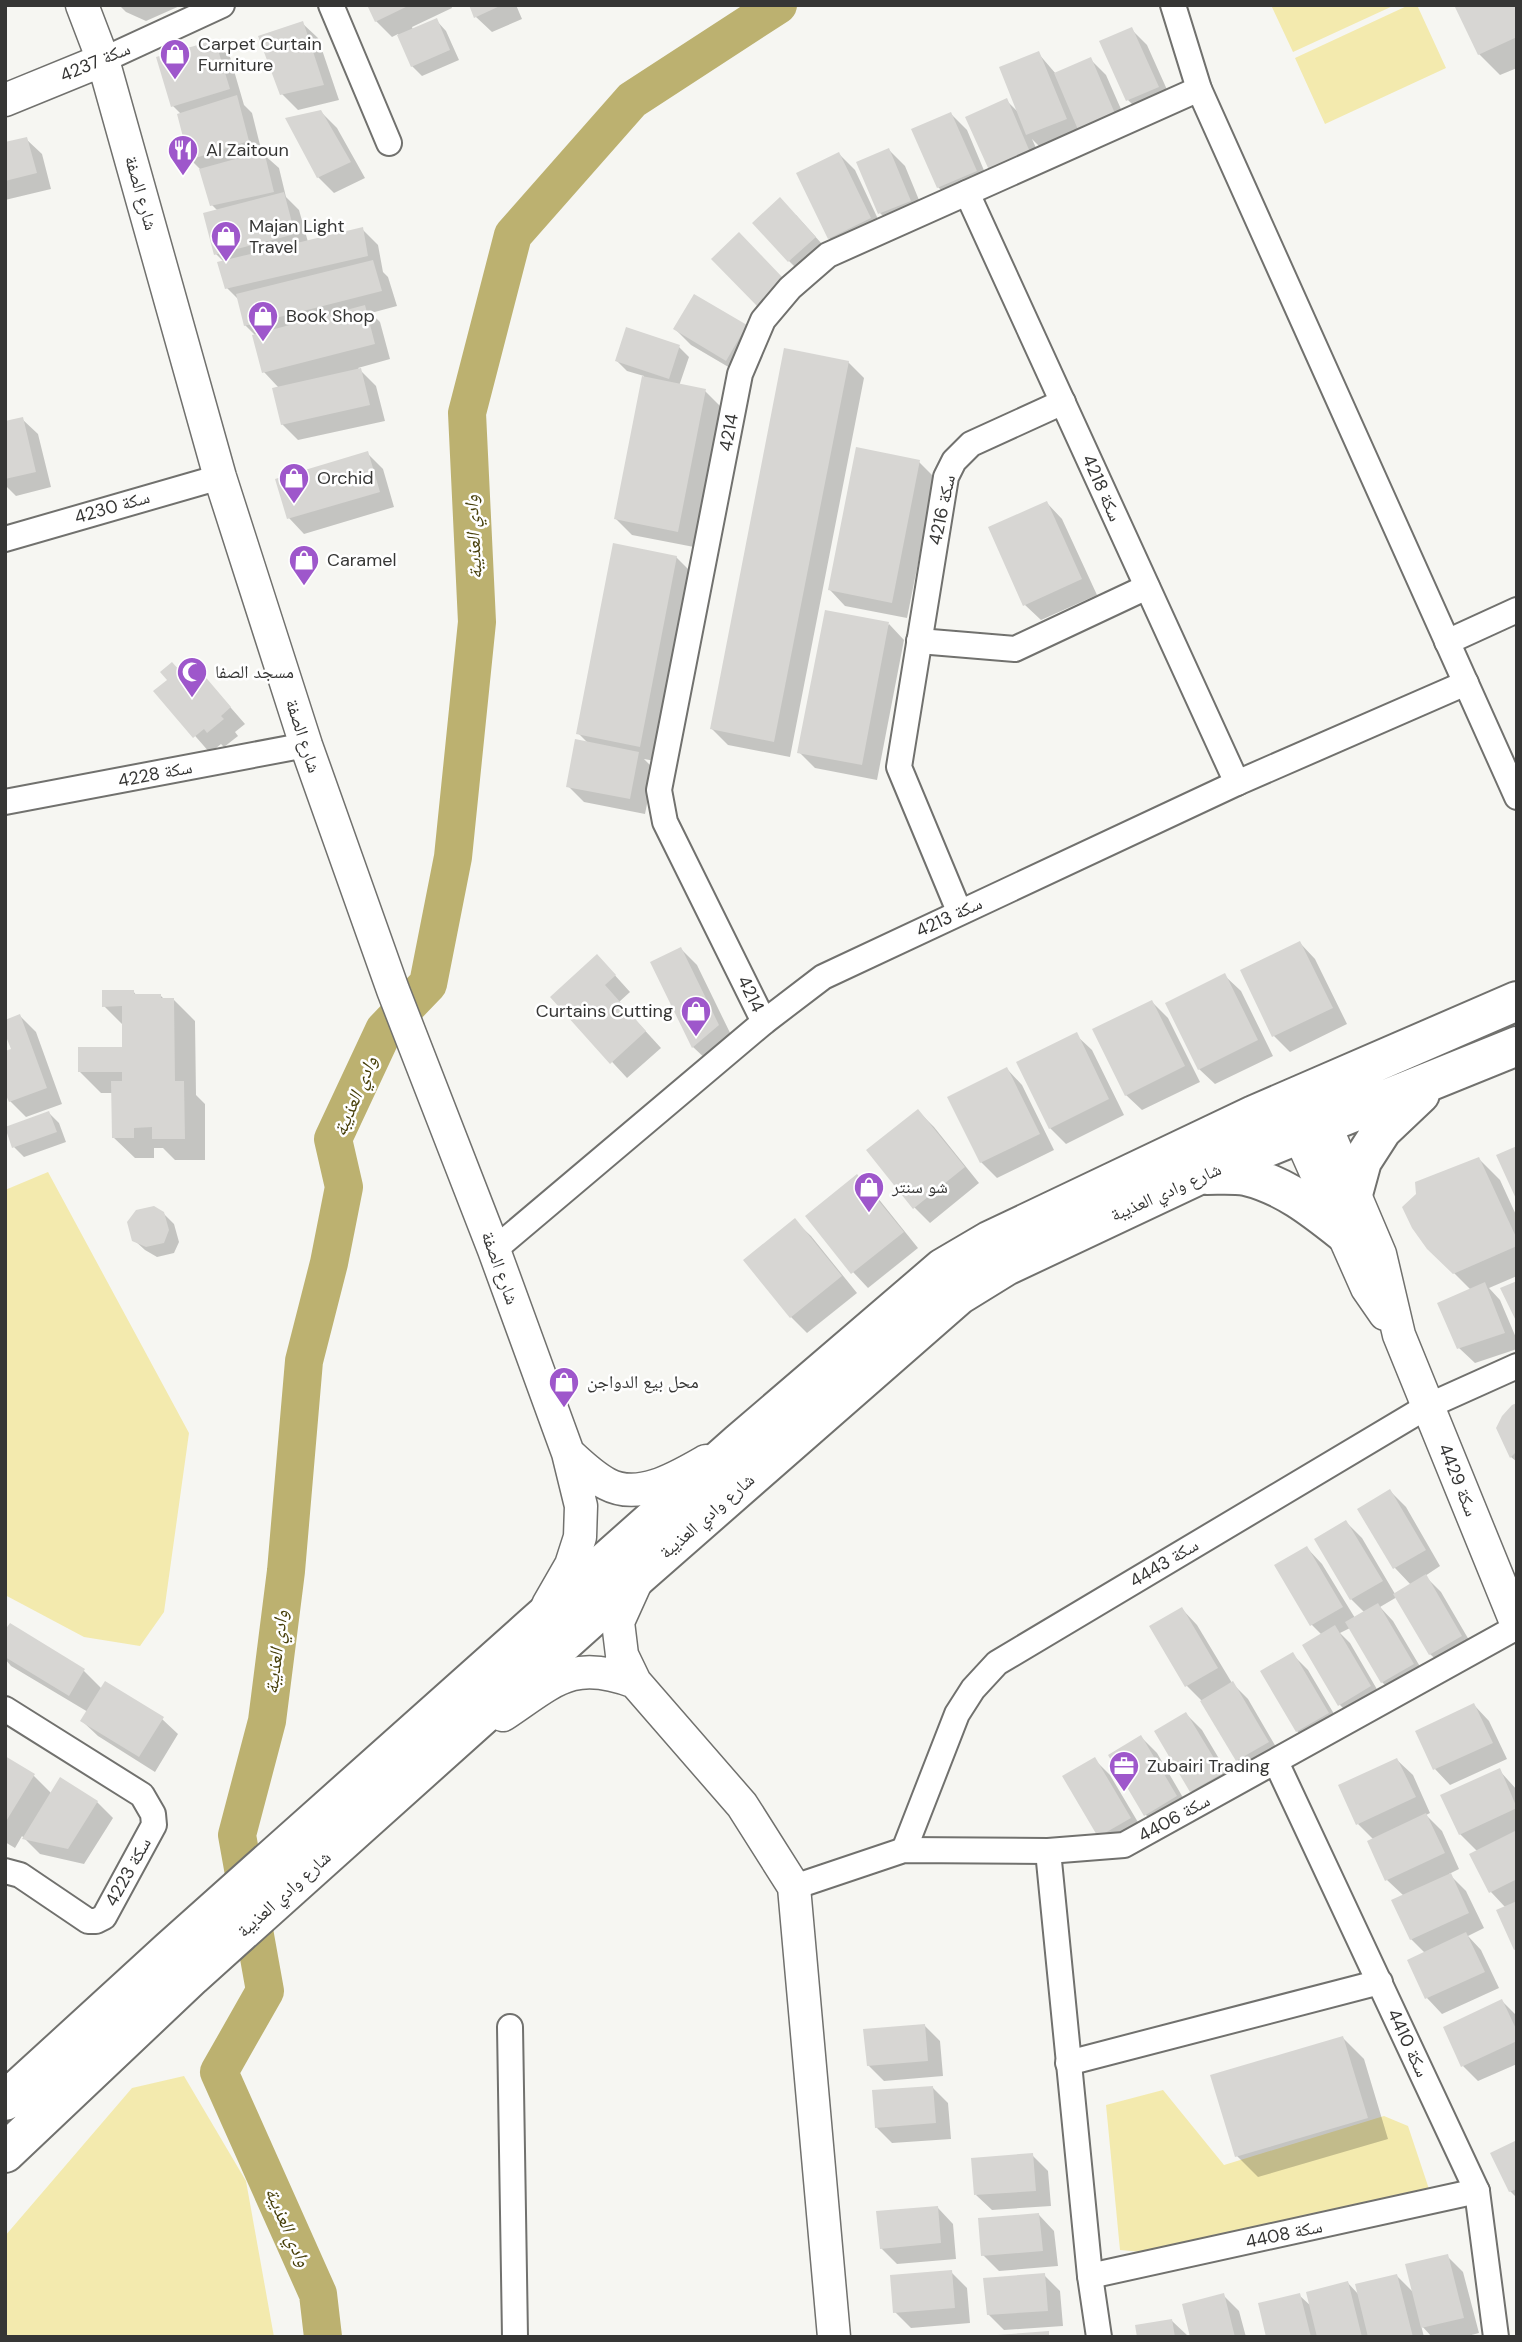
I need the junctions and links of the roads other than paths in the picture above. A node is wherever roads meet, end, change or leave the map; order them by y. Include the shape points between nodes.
1 (82, 5) edge
2 (222, 5) edge
3 (331, 5) edge
4 (1172, 5) edge
5 (103, 60) junction
6 (1199, 89) junction
7 (5, 100) edge
8 (389, 143) dead end
9 (967, 193) junction
10 (1063, 402) junction
11 (220, 477) junction
12 (5, 538) edge
13 (1147, 587) junction
14 (1517, 610) edge
15 (919, 641) junction
16 (1447, 642) junction
17 (1466, 683) junction
18 (306, 746) junction
19 (1237, 783) junction
20 (1517, 797) edge
21 (5, 802) edge
22 (960, 911) junction
23 (1517, 1001) edge
24 (764, 1022) junction
25 (1517, 1046) edge
26 (1437, 1078) junction
27 (1305, 1113) junction
28 (1201, 1174) junction
29 (1353, 1194) junction
30 (1343, 1232) junction
31 (494, 1250) junction
32 (1399, 1335) junction
33 (1517, 1366) edge
34 (1428, 1406) junction
35 (739, 1443) junction
36 (568, 1453) junction
37 (639, 1575) junction
38 (1517, 1626) edge
39 (532, 1627) junction
40 (635, 1682) junction
41 (5, 1709) edge
42 (427, 1745) junction
43 (1276, 1762) junction
44 (904, 1850) junction
45 (1048, 1852) junction
46 (5, 1871) edge
47 (794, 1887) junction
48 (181, 1963) junction
49 (1380, 1982) junction
50 (510, 2027) dead end
51 (74, 2037) junction
52 (1068, 2063) junction
53 (5, 2068) edge
54 (5, 2101) edge
55 (5, 2153) edge
56 (1478, 2191) junction
57 (1090, 2276) junction
58 (515, 2337) edge
59 (834, 2337) edge
60 (1099, 2337) edge
61 (1496, 2337) edge

1 - 5 street, شارع الصفة
2 - 5 street, سكة 4237
3 - 8 street
4 - 6 street
5 - 7 street, سكة 4237
5 - 11 street, شارع الصفة
6 - 9 street, 4214
6 - 16 street
9 - 10 street, سكة 4218
9 - 24 street, 4214 via 828,255 790,288 763,320 740,374 659,790 665,822
10 - 13 street, سكة 4218
10 - 15 street, سكة 4216 via 971,444 954,461 946,477
11 - 12 street, سكة 4230
11 - 18 street, شارع الصفة
13 - 15 street via 1015,649
13 - 19 street, سكة 4218
14 - 16 street
15 - 22 street, سكة 4216 via 899,767
16 - 17 street
17 - 19 street, سكة 4213
17 - 20 street
18 - 21 street, سكة 4228
18 - 31 street, شارع الصفة via 415,1049
19 - 22 street, سكة 4213
22 - 24 street, سكة 4213 via 823,976
23 - 27 main road, شارع وادي العذيبة
24 - 31 street, سكة 4213
25 - 26 main road, شارع وادي العذيبة
26 - 27 main road, شارع وادي العذيبة
26 - 29 main road via 1382,1130 1362,1161
27 - 28 main road, شارع وادي العذيبة
27 - 29 street, سكة 4429
27 - 30 street, سكة 4429
27 - 35 main road, شارع وادي العذيبة via 989,1241 943,1268
28 - 30 main road via 1245,1176 1278,1187
28 - 37 main road, شارع وادي العذيبة via 1006,1266 960,1295
29 - 32 street, سكة 4429 via 1380,1254
30 - 32 street, سكة 4429 via 1367,1288
31 - 36 street, شارع الصفة
32 - 34 street, سكة 4429
33 - 34 street, سكة 4443
34 - 38 street, سكة 4429
34 - 44 street, سكة 4443 via 997,1663 957,1714
35 - 36 street, شارع الصفة via 681,1475 630,1491 609,1486
35 - 39 main road, شارع وادي العذيبة
36 - 39 street, شارع الصفة via 581,1506 580,1537 556,1594
37 - 40 street via 618,1622 622,1655
37 - 42 main road, شارع وادي العذيبة
38 - 43 street, سكة 4406
39 - 42 main road, شارع وادي العذيبة
40 - 42 street via 594,1670 569,1673
40 - 47 street via 742,1805
41 - 46 street, سكة 4223 via 142,1795 154,1825 104,1917 96,1921 88,1921 20,1875
42 - 48 main road, شارع وادي العذيبة
43 - 45 street, سكة 4406 via 1124,1845
43 - 49 street, سكة 4410
44 - 45 street, سكة 4406
44 - 47 street, سكة 4406
45 - 52 street
47 - 59 street
48 - 51 main road, شارع وادي العذيبة
48 - 55 main road, شارع وادي العذيبة
49 - 52 street
49 - 56 street, سكة 4410
50 - 58 street
51 - 53 main road via 21,2054
51 - 54 main road, شارع وادي العذيبة
52 - 57 street
56 - 57 street, سكة 4408
56 - 61 street, سكة 4410
57 - 60 street

